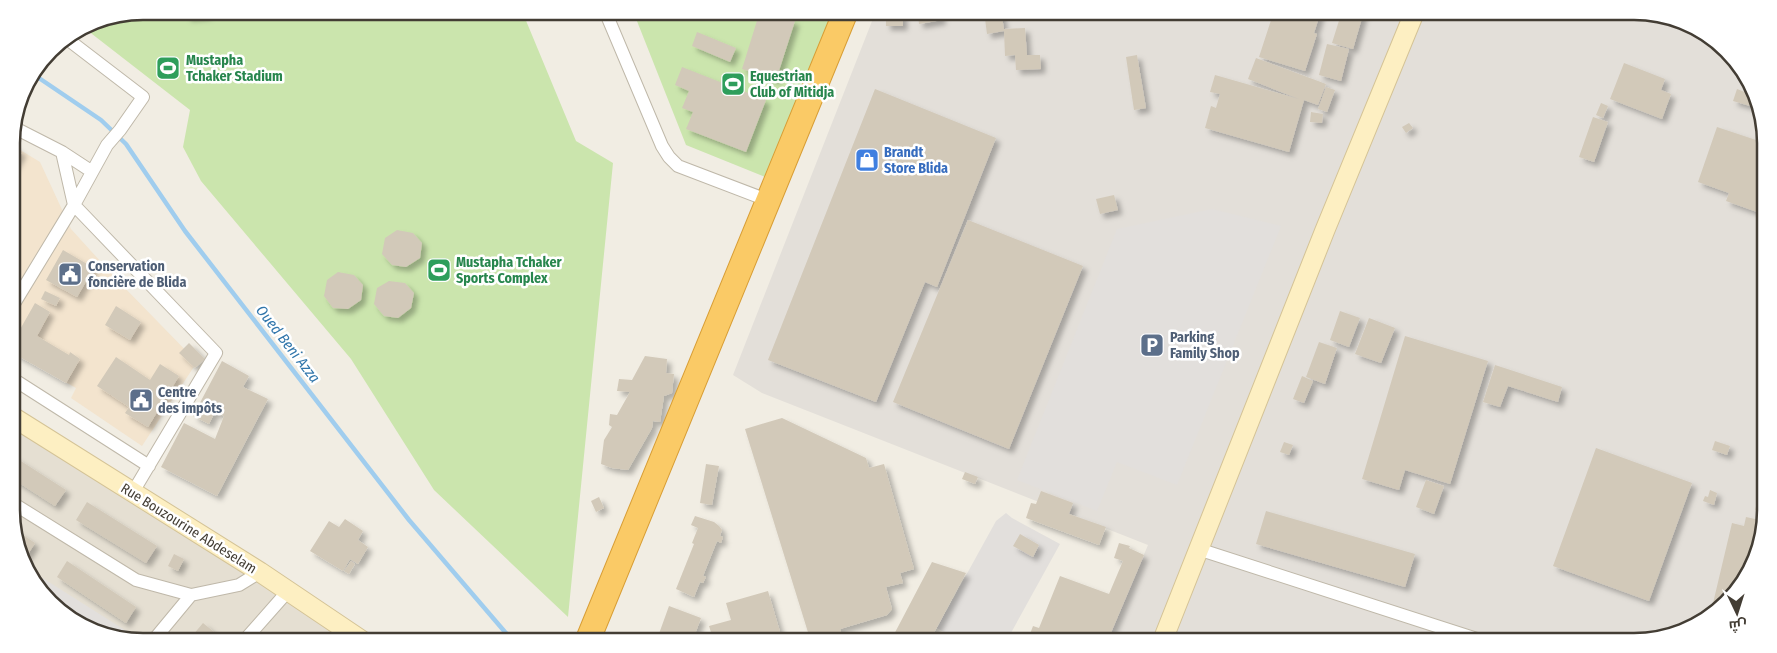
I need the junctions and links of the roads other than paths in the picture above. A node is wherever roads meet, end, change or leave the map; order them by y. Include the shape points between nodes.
1 (609, 20) edge
2 (842, 20) edge
3 (858, 20) edge
4 (1411, 20) edge
5 (72, 43) edge
6 (21, 130) edge
7 (62, 152) junction
8 (91, 171) junction
9 (767, 200) junction
10 (74, 205) junction
11 (20, 294) edge
12 (20, 383) edge
13 (20, 421) edge
14 (149, 466) junction
15 (133, 492) junction
16 (20, 508) edge
17 (1198, 549) junction
18 (260, 572) junction
19 (288, 591) junction
20 (191, 595) junction
21 (159, 633) edge
22 (251, 633) edge
23 (351, 633) edge
24 (591, 633) edge
25 (608, 633) edge
26 (1165, 633) edge
27 (1458, 633) edge

1 - 9 street via 669,157 678,166
2 - 9 highway
3 - 25 highway
4 - 17 street
5 - 8 street via 143,97
6 - 7 street
7 - 8 street
7 - 10 street
8 - 10 street
9 - 24 highway
10 - 11 street
10 - 14 street via 216,353
12 - 14 street
13 - 15 street, Rue Bouzourine Abdeselam
14 - 15 street
15 - 18 street, Rue Bouzourine Abdeselam
16 - 20 street via 136,580
17 - 26 street
17 - 27 street
18 - 19 street, Rue Bouzourine Abdeselam
18 - 20 street via 239,585
19 - 22 street
19 - 23 street, Rue Bouzourine Abdeselam
20 - 21 street

